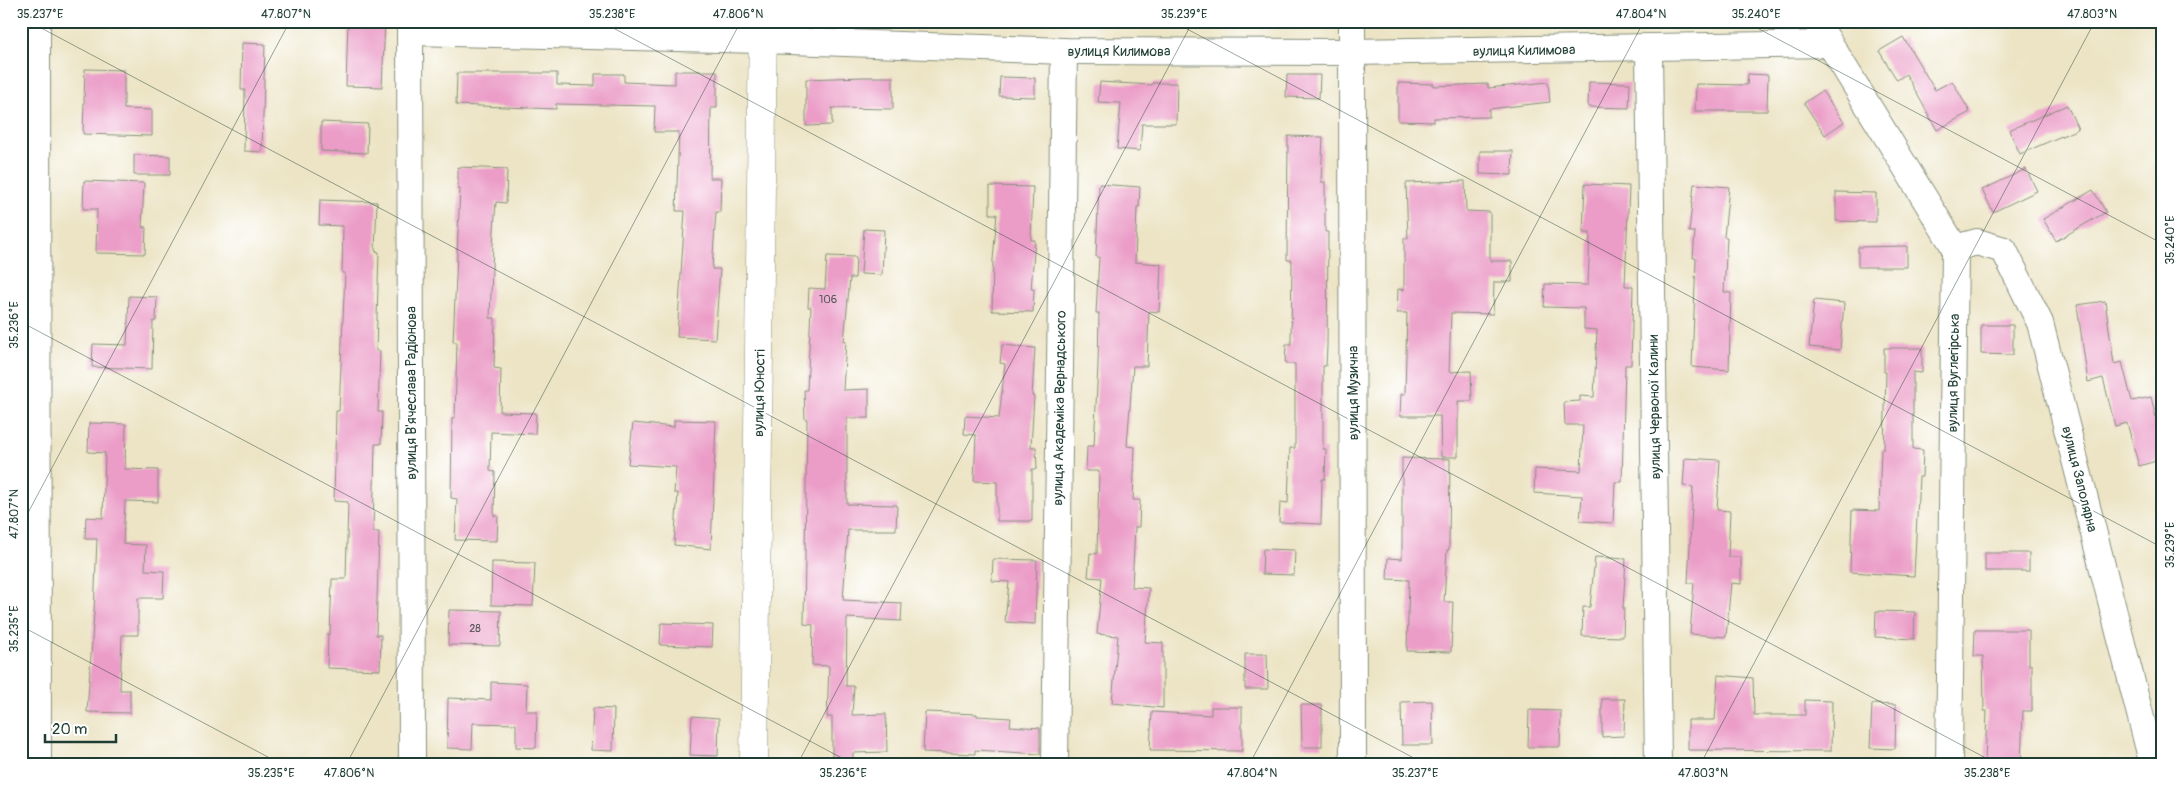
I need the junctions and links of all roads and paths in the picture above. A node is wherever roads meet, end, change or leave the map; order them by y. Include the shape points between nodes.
1 (37, 21) edge
2 (1352, 21) edge
3 (1816, 21) edge
4 (410, 26) edge
5 (763, 30) edge
6 (1829, 44) junction
7 (1649, 48) junction
8 (1064, 51) junction
9 (1352, 52) junction
10 (1955, 248) junction
11 (38, 765) edge
12 (412, 765) edge
13 (754, 765) edge
14 (1055, 765) edge
15 (1354, 765) edge
16 (1658, 765) edge
17 (1949, 765) edge
18 (2153, 765) edge

1 - 11 street
2 - 9 street, вулиця Музична
3 - 6 street
4 - 5 street, вулиця Килимова
4 - 12 street, вулиця В'ячеслава Радіонова
5 - 8 street, вулиця Килимова
5 - 13 street, вулиця Юності
6 - 7 street, вулиця Килимова
6 - 10 street
7 - 9 street, вулиця Килимова
7 - 16 street, вулиця Червоної Калини
8 - 9 street, вулиця Килимова
8 - 14 street, вулиця Академіка Вернадського
9 - 15 street, вулиця Музична
10 - 17 street, вулиця Вуглегірська
10 - 18 street, вулиця Заполярна via 1977,242 2004,250 2040,323

